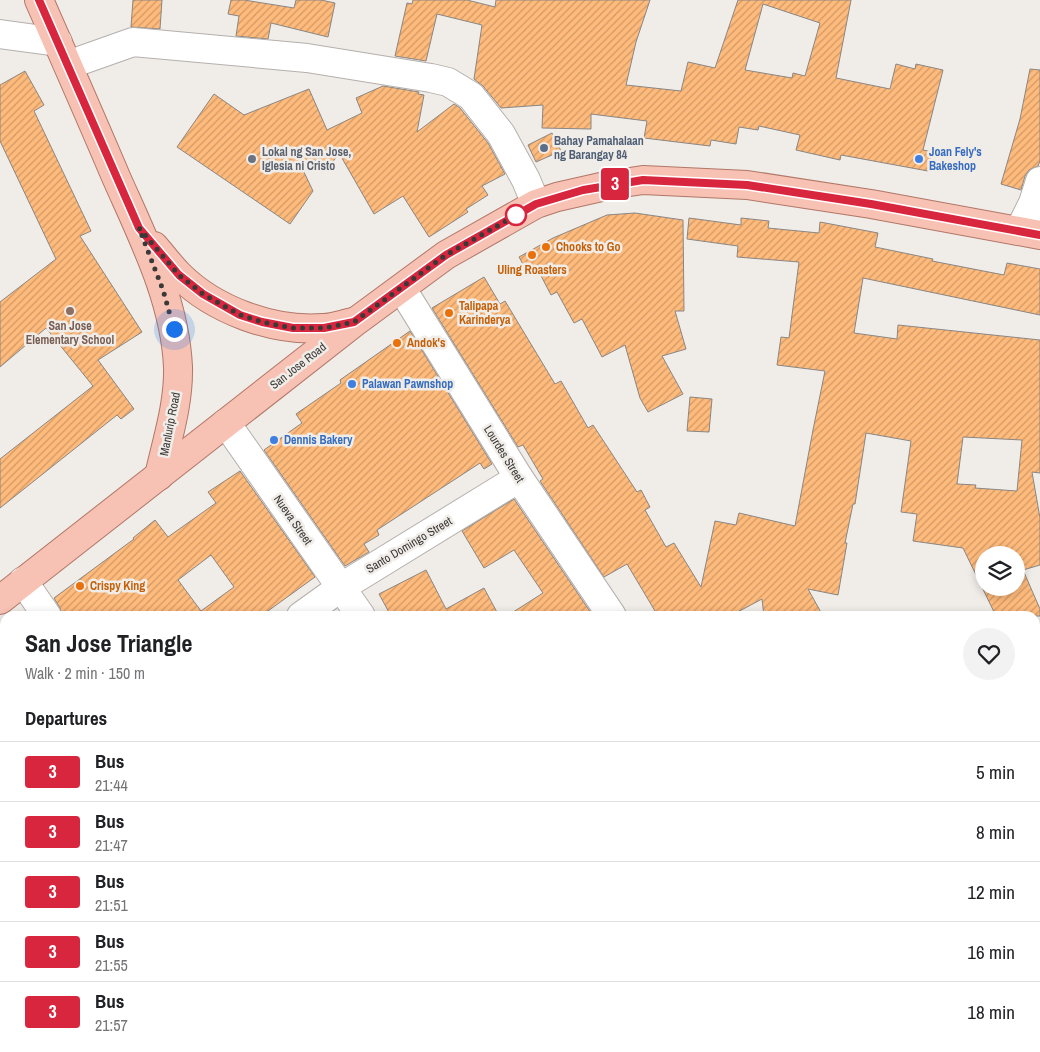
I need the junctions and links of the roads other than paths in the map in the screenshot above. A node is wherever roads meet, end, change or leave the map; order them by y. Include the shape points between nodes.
1 (39, 0) edge
2 (0, 34) edge
3 (63, 54) junction
4 (1040, 181) edge
5 (536, 204) junction
6 (139, 228) junction
7 (1030, 233) edge
8 (402, 288) junction
9 (354, 322) junction
10 (226, 423) junction
11 (159, 476) junction
12 (519, 478) junction
13 (23, 581) junction
14 (340, 588) junction
15 (0, 600) edge
16 (44, 611) edge
17 (308, 611) edge
18 (357, 611) edge
19 (609, 611) edge

1 - 3 main road, Manlurip Road
2 - 3 street
3 - 5 street via 133,42 307,58 448,82 471,96 501,134
3 - 6 main road, Manlurip Road
4 - 7 street via 1033,203
5 - 7 main road, San Jose Road via 643,180 697,182 747,185
5 - 8 main road, San Jose Road via 446,255
6 - 9 main road, Manlurip Road via 179,275 203,294 240,315 293,328 324,328
6 - 11 main road, Manlurip Road via 174,329 178,368 176,395
8 - 9 main road, San Jose Road
8 - 12 street, Lourdes Street
9 - 10 main road, San Jose Road
10 - 11 main road, San Jose Road
10 - 14 street, Nueva Street
11 - 13 main road, San Jose Road
12 - 14 street, Santo Domingo Street
12 - 19 street, Lourdes Street
13 - 15 main road, San Jose Road
13 - 16 street
14 - 17 street, Santo Domingo Street
14 - 18 street, Nueva Street

